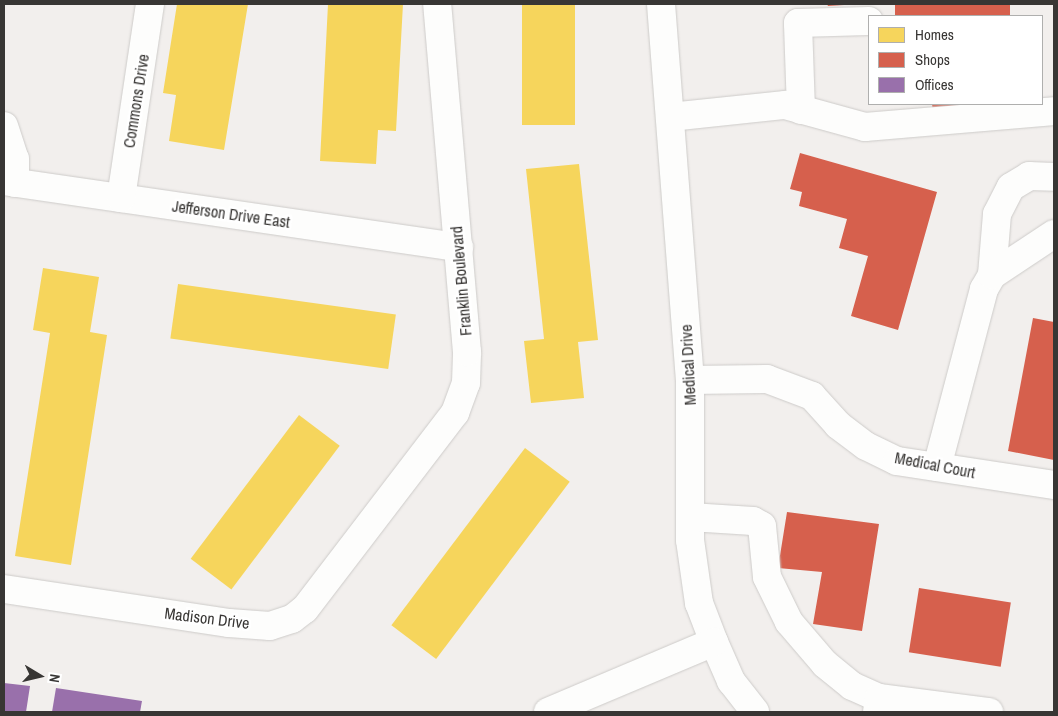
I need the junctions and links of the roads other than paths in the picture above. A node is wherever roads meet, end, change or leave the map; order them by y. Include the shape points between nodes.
1 (150, 4) edge
2 (437, 4) edge
3 (661, 4) edge
4 (868, 20) edge
5 (801, 110) junction
6 (1054, 112) edge
7 (895, 114) edge
8 (670, 117) junction
9 (4, 126) edge
10 (1054, 177) edge
11 (10, 182) edge
12 (121, 198) junction
13 (1054, 234) edge
14 (459, 247) junction
15 (992, 275) junction
16 (690, 380) junction
17 (937, 467) junction
18 (1054, 485) edge
19 (690, 517) junction
20 (368, 527) joint
21 (4, 589) edge
22 (714, 642) junction
23 (878, 705) edge
24 (548, 712) edge
25 (755, 712) edge
26 (989, 712) edge

1 - 12 street, Commons Drive
2 - 14 street, Franklin Boulevard
3 - 8 street, Medical Drive
4 - 5 street via 798,24
5 - 7 street via 865,127
5 - 8 street via 786,106
6 - 7 street
8 - 16 street, Medical Drive
9 - 11 street via 15,159
10 - 15 street via 1029,176 1011,187 997,214
11 - 12 street, Jefferson Drive East
12 - 14 street, Jefferson Drive East
13 - 15 street
14 - 20 street, Franklin Boulevard via 467,352 466,383 455,412
15 - 17 street via 984,289
16 - 17 street, Medical Court via 766,380 812,396 838,425 866,446 897,460
16 - 19 street, Medical Drive
17 - 18 street, Medical Court
19 - 22 street, Medical Drive via 690,540 700,603
19 - 23 street via 753,521 762,526 767,577 789,622 825,664
20 - 21 street, Madison Drive via 305,609 292,619 270,626
22 - 24 street
22 - 25 street, Medical Drive via 731,681
23 - 26 street

